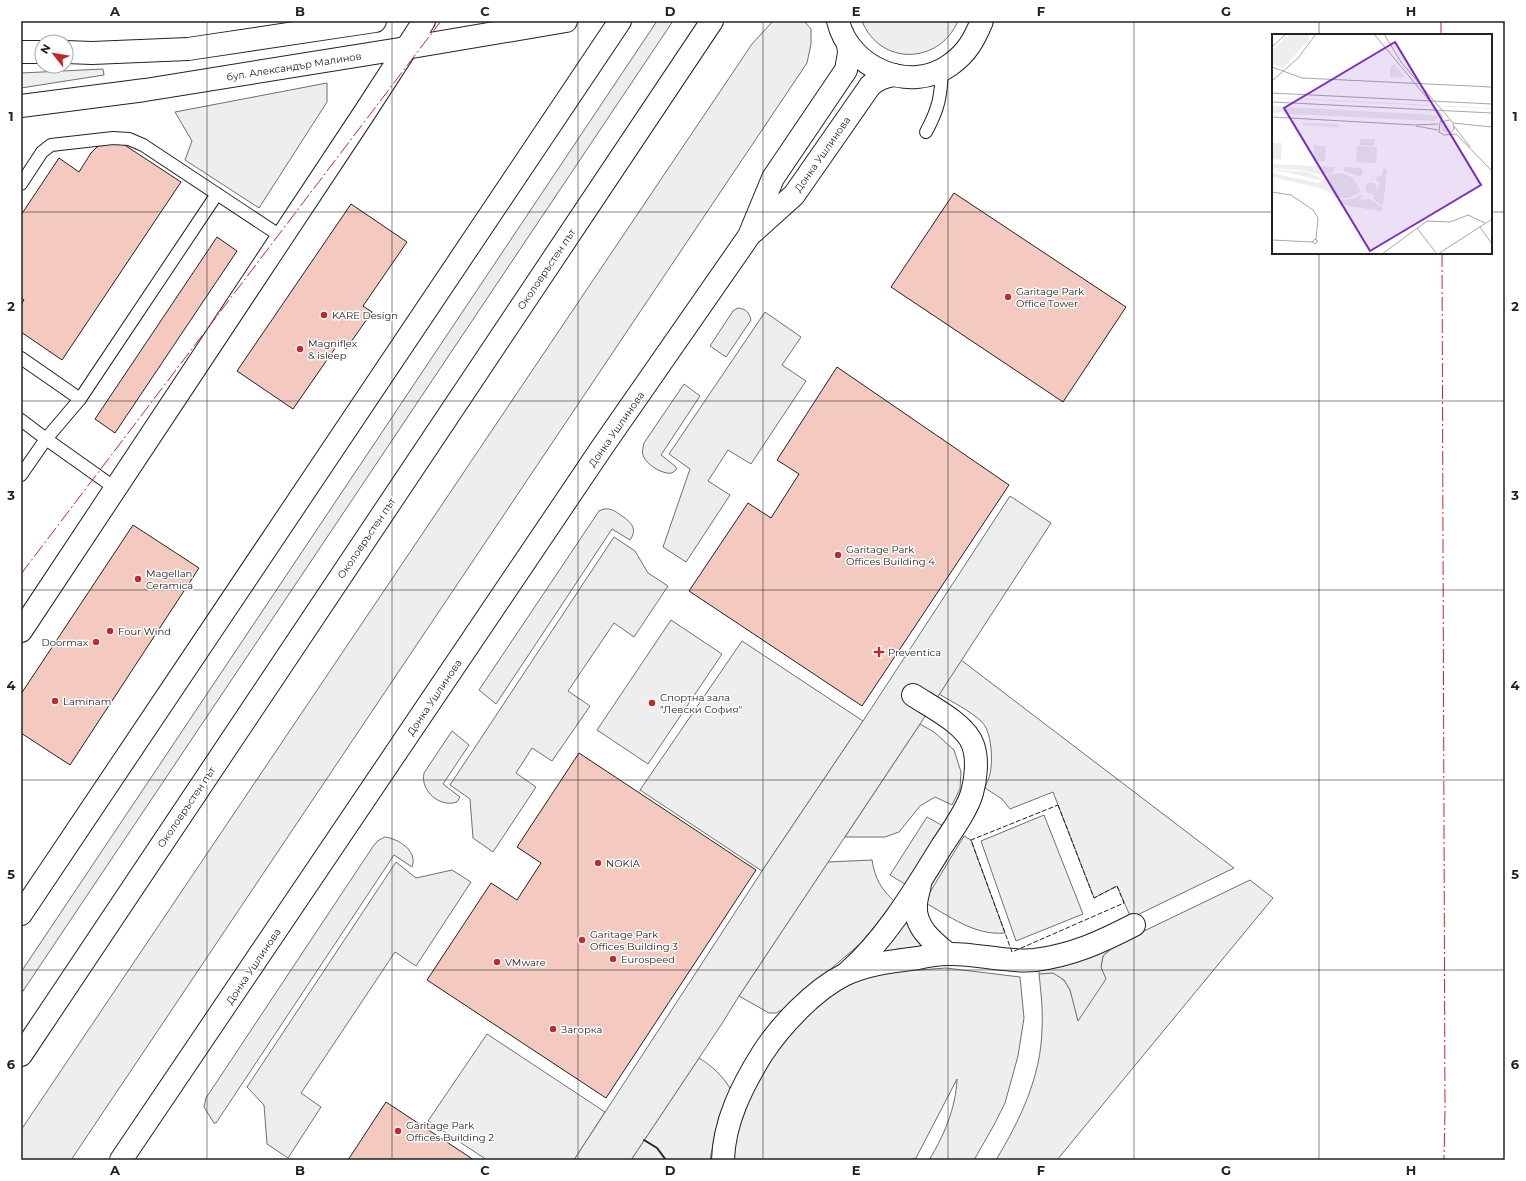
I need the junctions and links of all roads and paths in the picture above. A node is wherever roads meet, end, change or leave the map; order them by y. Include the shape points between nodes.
1 (375, 21) edge
2 (424, 21) edge
3 (566, 21) edge
4 (620, 21) edge
5 (712, 21) edge
6 (838, 21) edge
7 (982, 21) edge
8 (848, 44) junction
9 (406, 48) junction
10 (21, 52) edge
11 (34, 52) edge
12 (74, 52) edge
13 (942, 69) junction
14 (894, 75) junction
15 (21, 106) edge
16 (926, 132) dead end
17 (21, 184) edge
18 (217, 194) junction
19 (749, 236) junction
20 (282, 237) junction
21 (21, 358) edge
22 (80, 400) junction
23 (21, 420) edge
24 (46, 439) junction
25 (21, 475) edge
26 (115, 488) junction
27 (21, 631) edge
28 (913, 695) dead end
29 (921, 882) junction
30 (21, 914) edge
31 (1134, 925) dead end
32 (948, 954) junction
33 (844, 975) junction
34 (21, 1055) edge
35 (121, 1160) edge
36 (723, 1160) edge

1 - 12 main road via 188,49
2 - 9 main road
3 - 9 main road, бул. Александър Малинов
4 - 30 main road
5 - 34 main road, Околовръстен път
6 - 8 main road
7 - 13 main road via 975,38 964,53
8 - 14 main road via 860,58 876,69
8 - 19 main road, Донка Ушлинова via 848,62 844,74 773,178
9 - 15 main road, бул. Александър Малинов via 145,90
9 - 20 main road
10 - 11 main road
13 - 14 main road via 913,77
13 - 16 lane via 941,93
14 - 19 main road, Донка Ушлинова via 884,77 870,86 794,195
17 - 18 lane via 42,152 51,145 112,138 128,139 143,145
18 - 20 lane
18 - 22 lane
19 - 35 main road, Донка Ушлинова via 603,446
20 - 26 main road
21 - 22 lane
22 - 24 lane
23 - 24 lane
24 - 25 lane
24 - 26 lane
26 - 27 main road
28 - 29 main road via 962,728 973,744 976,759 972,793
29 - 32 main road via 916,906 919,923 933,941
29 - 33 main road via 864,958
31 - 32 main road via 1093,946 1034,960
32 - 33 main road via 875,965
33 - 36 main road via 800,1008 766,1049 751,1072 729,1122

